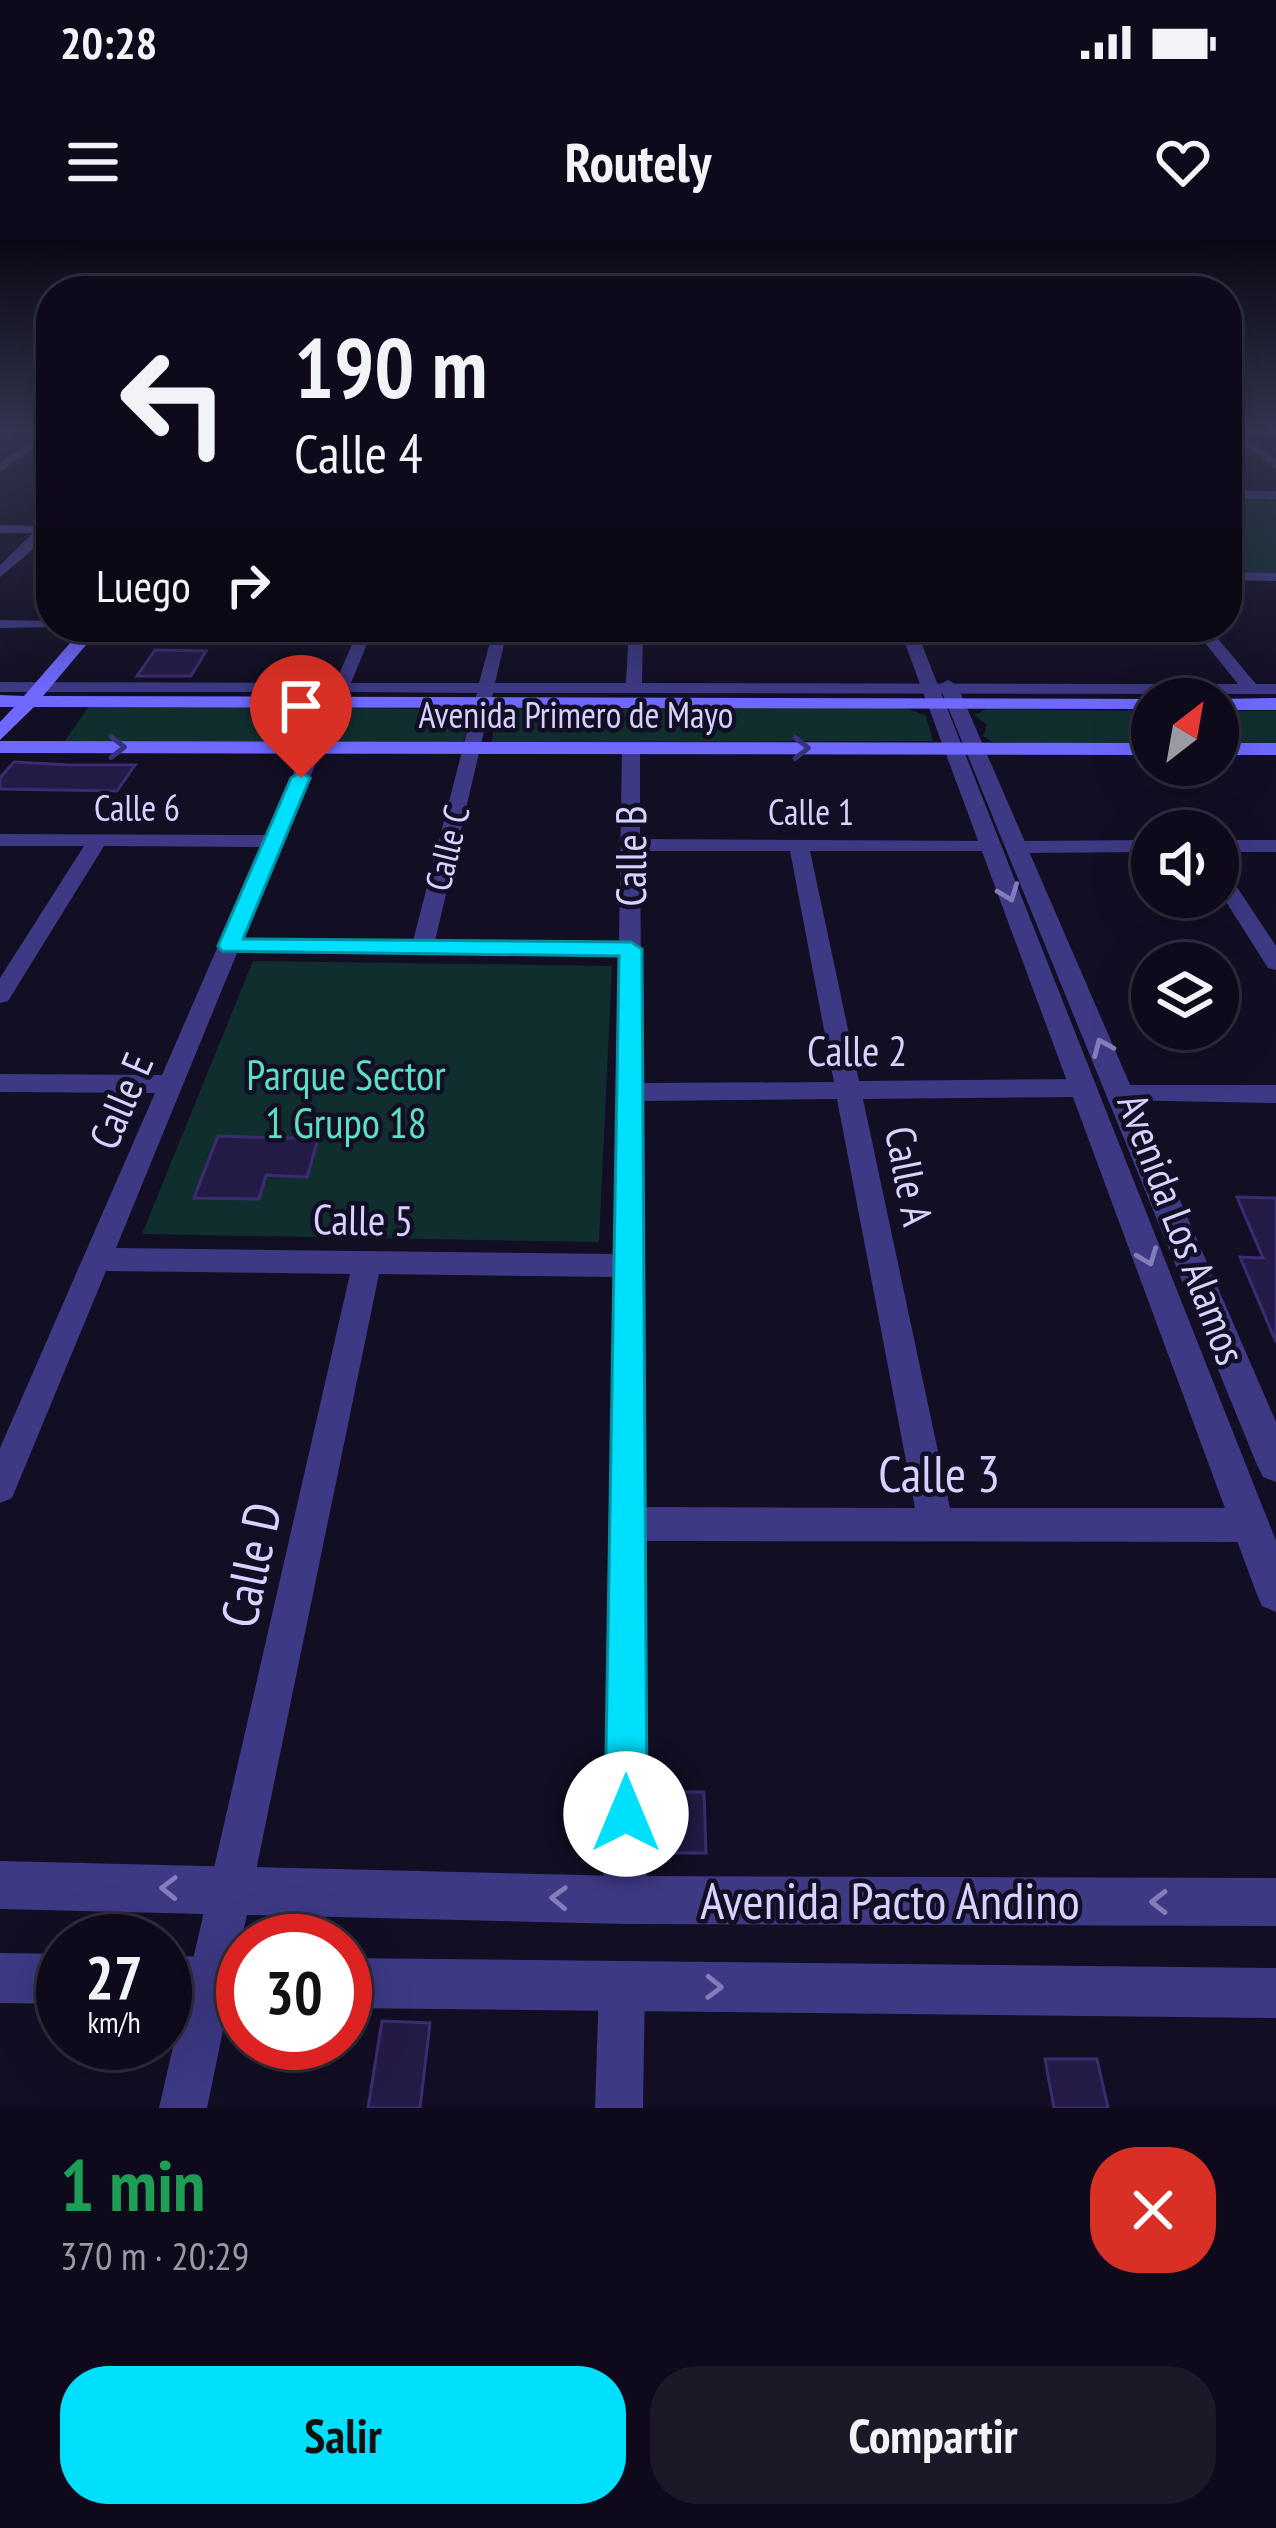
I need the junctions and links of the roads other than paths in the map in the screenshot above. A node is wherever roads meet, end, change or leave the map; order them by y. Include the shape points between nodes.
1 (36, 529) edge
2 (0, 530) edge
3 (36, 540) edge
4 (0, 573) edge
5 (1242, 576) edge
6 (1276, 577) edge
7 (0, 624) edge
8 (36, 625) edge
9 (61, 642) edge
10 (76, 642) edge
11 (361, 642) edge
12 (497, 642) edge
13 (636, 642) edge
14 (915, 642) edge
15 (927, 642) edge
16 (1212, 642) edge
17 (634, 688) junction
18 (1251, 689) junction
19 (1276, 689) edge
20 (339, 693) junction
21 (485, 694) junction
22 (943, 696) junction
23 (15, 697) edge
24 (1131, 702) edge
25 (1239, 704) edge
26 (1276, 704) edge
27 (0, 734) edge
28 (314, 746) junction
29 (0, 747) edge
30 (472, 748) junction
31 (632, 748) junction
32 (965, 748) junction
33 (1131, 749) edge
34 (1239, 749) edge
35 (1276, 749) edge
36 (0, 840) edge
37 (98, 840) junction
38 (274, 841) junction
39 (631, 845) junction
40 (799, 845) junction
41 (1005, 846) junction
42 (1131, 846) edge
43 (1239, 846) edge
44 (1276, 846) edge
45 (1239, 906) edge
46 (230, 946) junction
47 (422, 948) junction
48 (631, 949) junction
49 (1276, 964) edge
50 (0, 996) edge
51 (0, 1083) edge
52 (171, 1084) junction
53 (1084, 1088) junction
54 (848, 1090) junction
55 (630, 1092) junction
56 (1121, 1094) junction
57 (1276, 1094) edge
58 (97, 1259) junction
59 (367, 1262) junction
60 (628, 1265) junction
61 (1276, 1465) edge
62 (0, 1487) edge
63 (627, 1524) junction
64 (936, 1525) junction
65 (1250, 1525) junction
66 (1276, 1592) edge
67 (0, 1886) edge
68 (233, 1889) junction
69 (625, 1900) junction
70 (1276, 1902) edge
71 (0, 1978) edge
72 (36, 1979) edge
73 (206, 1981) edge
74 (372, 1983) edge
75 (622, 1986) junction
76 (1276, 1993) edge
77 (182, 2108) edge
78 (619, 2108) edge

1 - 2 street
3 - 4 street
5 - 6 street
7 - 8 street
9 - 23 main road
10 - 23 main road
11 - 20 street
12 - 21 street
13 - 17 street
14 - 22 street, Avenida Los Alamos
15 - 22 street, Avenida Los Alamos
16 - 18 street
17 - 21 street, Avenida Primero de Mayo
17 - 22 street, Avenida Primero de Mayo
18 - 19 street, Avenida Primero de Mayo
18 - 22 street, Avenida Primero de Mayo
20 - 21 main road, Avenida Primero de Mayo
20 - 23 main road, Avenida Primero de Mayo
21 - 22 main road, Avenida Primero de Mayo
21 - 30 street, Calle C
22 - 24 main road, Avenida Primero de Mayo
22 - 32 street, Avenida Los Alamos
23 - 27 main road
25 - 26 main road
29 -> 28 main road, Avenida Primero de Mayo
28 - 30 main road, Avenida Primero de Mayo
28 - 38 street, Calle E
30 - 31 main road, Avenida Primero de Mayo
30 - 47 street, Calle C
31 -> 32 main road, Avenida Primero de Mayo
31 - 39 street, Calle B
32 - 33 main road, Avenida Primero de Mayo
32 - 41 street, Avenida Los Alamos
34 - 35 main road
36 - 37 street, Calle 6
37 - 38 street, Calle 6
37 - 50 street
38 - 46 street, Calle E
39 - 40 street, Calle 1
39 - 48 street, Calle B
40 - 41 street, Calle 1
40 - 54 street, Calle A
41 - 42 street
41 -> 53 street, Avenida Los Alamos
56 -> 41 street, Avenida Los Alamos
43 - 44 street
45 - 49 street
46 - 47 street
46 - 52 street, Calle E
47 - 48 street
48 - 55 street, Calle B
51 - 52 street
52 - 58 street, Calle E
53 - 54 street, Calle 2
53 -> 65 street, Avenida Los Alamos
54 - 55 street, Calle 2
54 - 64 street, Calle A
55 - 60 street, Calle B
56 - 57 street
56 - 61 street, Avenida Los Alamos
58 - 59 street, Calle 5
58 - 62 street, Calle E
59 - 60 street, Calle 5
59 - 68 street, Calle D
60 - 63 street, Calle B
63 - 64 street, Calle 3
63 - 69 street, Calle B
64 - 65 street, Calle 3
65 - 66 street, Avenida Los Alamos
68 -> 67 street, Avenida Pacto Andino
69 -> 68 street, Avenida Pacto Andino
68 - 73 street
70 -> 69 street, Avenida Pacto Andino
71 - 72 street
73 - 77 street
74 - 75 street, Avenida Pacto Andino
75 -> 76 street, Avenida Pacto Andino
75 - 78 street

